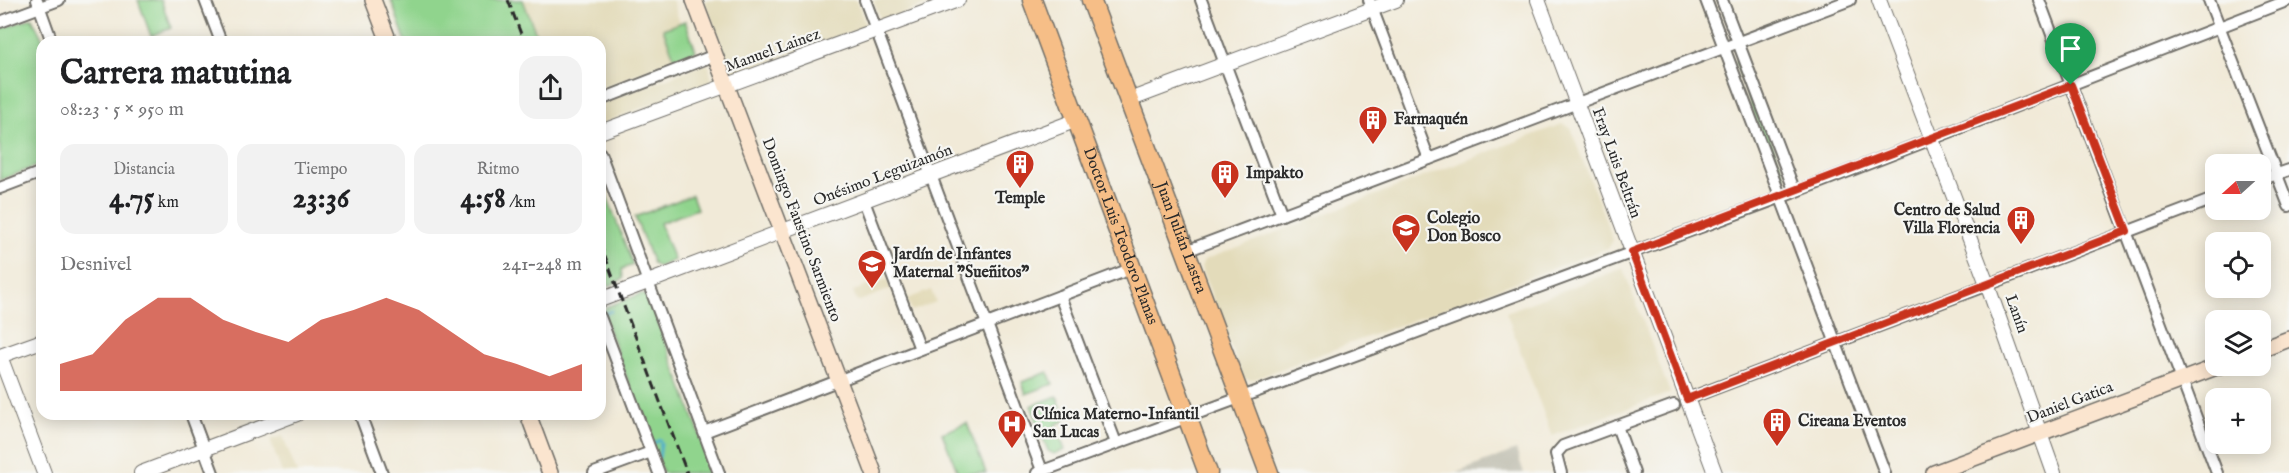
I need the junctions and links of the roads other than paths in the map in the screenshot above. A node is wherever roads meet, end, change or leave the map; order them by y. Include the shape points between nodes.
1 (59, 0) edge
2 (205, 0) edge
3 (373, 0) edge
4 (694, 0) edge
5 (865, 0) edge
6 (958, 0) edge
7 (1032, 0) edge
8 (1092, 0) edge
9 (1201, 0) edge
10 (1396, 0) edge
11 (1538, 0) edge
12 (1706, 0) edge
13 (1722, 0) edge
14 (1850, 0) edge
15 (1879, 0) edge
16 (2039, 0) edge
17 (2209, 0) edge
18 (2289, 0) edge
19 (38, 4) edge
20 (1371, 4) edge
21 (0, 22) edge
22 (2219, 27) junction
23 (876, 30) junction
24 (50, 36) edge
25 (219, 36) edge
26 (385, 36) edge
27 (1738, 43) junction
28 (1725, 48) junction
29 (715, 55) junction
30 (1225, 64) junction
31 (2071, 85) junction
32 (727, 86) junction
33 (606, 98) edge
34 (1129, 100) junction
35 (1576, 104) junction
36 (1077, 120) junction
37 (606, 130) edge
38 (1931, 139) junction
39 (1429, 159) junction
40 (606, 169) edge
41 (2289, 170) edge
42 (36, 174) edge
43 (2277, 174) junction
44 (931, 175) junction
45 (2271, 176) edge
46 (0, 188) edge
47 (1795, 192) junction
48 (1781, 196) junction
49 (864, 201) junction
50 (2205, 202) edge
51 (2289, 206) edge
52 (1282, 215) junction
53 (2127, 231) junction
54 (782, 232) junction
55 (1186, 251) junction
56 (1632, 252) junction
57 (1133, 268) junction
58 (648, 282) junction
59 (1987, 284) junction
60 (1060, 296) junction
61 (606, 298) edge
62 (987, 324) junction
63 (606, 333) edge
64 (2289, 339) edge
65 (1836, 342) junction
66 (36, 343) edge
67 (2271, 346) edge
68 (920, 349) junction
69 (0, 356) edge
70 (2205, 371) edge
71 (2183, 380) junction
72 (838, 381) junction
73 (1240, 396) junction
74 (1681, 402) junction
75 (1187, 416) junction
76 (193, 420) edge
77 (281, 420) edge
78 (362, 420) edge
79 (530, 420) edge
80 (1617, 426) junction
81 (704, 432) junction
82 (2041, 433) junction
83 (1116, 443) junction
84 (204, 449) junction
85 (651, 452) junction
86 (1041, 472) edge
87 (44, 473) edge
88 (141, 473) edge
89 (213, 473) edge
90 (382, 473) edge
91 (550, 473) edge
92 (594, 473) edge
93 (659, 473) edge
94 (719, 473) edge
95 (874, 473) edge
96 (1208, 473) edge
97 (1269, 473) edge
98 (1561, 473) edge
99 (1634, 473) edge
100 (1715, 473) edge
101 (1885, 473) edge
102 (1934, 473) edge
103 (2054, 473) edge
104 (2217, 473) edge

1 - 19 street
2 - 25 street
3 - 26 main road
4 - 29 main road, Domingo Faustino Sarmiento
5 - 23 street
6 - 23 street, Manuel Lainez
7 - 36 highway, Doctor Luis Teodoro Planas
8 - 34 highway, Juan Julián Lastra
9 - 30 street
10 - 20 street
11 - 35 street, Fray Luis Beltrán
12 - 28 street
13 - 27 street
14 - 27 street
15 - 38 street, Lanín
16 - 31 street
17 - 22 street
18 - 22 street
19 - 21 street
19 - 24 street
20 - 30 street
20 - 39 street
22 - 31 street
22 - 43 street
23 - 32 street, Manuel Lainez
23 - 44 street
27 - 28 street
27 - 47 street
28 - 35 street
28 - 48 street
29 - 32 main road, Domingo Faustino Sarmiento
29 - 33 street
30 - 34 street
30 - 52 street
31 - 38 street
31 - 53 street
32 - 37 street, Manuel Lainez
32 - 54 main road, Domingo Faustino Sarmiento
34 - 55 highway, Juan Julián Lastra
35 - 39 street
35 - 56 street, Fray Luis Beltrán
36 - 44 street, Onésimo Leguizamón
36 - 57 highway, Doctor Luis Teodoro Planas
38 - 47 street
38 - 59 street, Lanín
39 - 52 street
40 - 58 street
41 - 43 street
42 - 46 street
43 - 45 street
43 - 51 street
44 - 49 street, Onésimo Leguizamón
44 - 62 street
47 - 48 street
48 - 56 street
48 - 65 street
49 - 54 street, Onésimo Leguizamón
49 - 68 street
50 - 53 street
52 - 55 street
53 - 59 street
53 - 71 street
54 - 58 street, Onésimo Leguizamón
54 - 72 main road, Domingo Faustino Sarmiento
55 - 73 highway, Juan Julián Lastra
56 - 73 street
56 - 74 street, Fray Luis Beltrán
57 - 60 street
57 - 75 highway, Doctor Luis Teodoro Planas
58 - 61 street, Onésimo Leguizamón
58 - 81 street
59 - 65 street
59 - 82 street, Lanín
60 - 62 street
60 - 83 street
62 - 68 street
62 - 86 street
63 - 85 street
64 - 67 main road
65 - 74 street
65 - 101 street
66 - 69 street
68 - 72 street
69 - 87 street
70 - 71 main road, Daniel Gatica
71 - 82 main road, Daniel Gatica
71 - 104 street
72 - 81 street
72 - 95 main road, Domingo Faustino Sarmiento
73 - 75 street
73 - 97 highway, Juan Julián Lastra
74 - 80 street
74 - 100 street, Fray Luis Beltrán
75 - 83 street
75 - 96 highway, Doctor Luis Teodoro Planas
76 - 84 street
77 - 84 street
78 - 90 street
79 - 91 main road
80 - 98 street via 1557,451
80 - 99 street
81 - 94 street
82 - 102 main road, Daniel Gatica
82 - 103 street, Lanín
83 - 86 street
84 - 88 street
84 - 89 street
85 - 92 street
85 - 93 street

